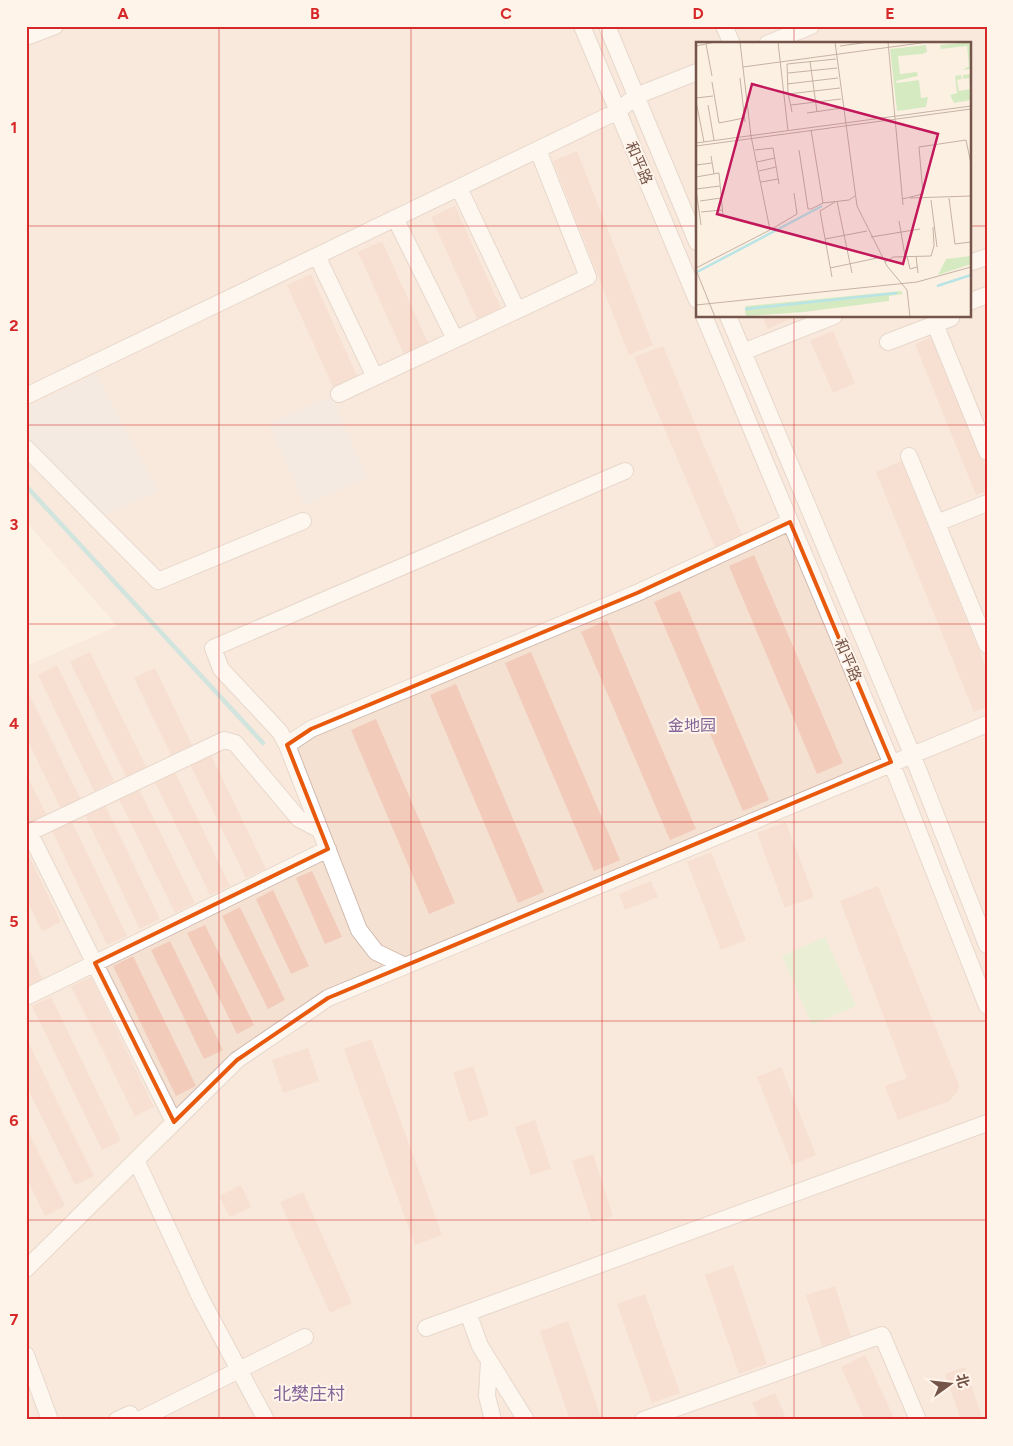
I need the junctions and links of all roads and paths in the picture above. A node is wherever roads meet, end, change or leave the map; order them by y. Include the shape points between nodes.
1 (55, 26) edge
2 (582, 26) edge
3 (607, 26) edge
4 (724, 26) edge
5 (811, 26) edge
6 (33, 32) edge
7 (731, 42) edge
8 (772, 42) edge
9 (696, 72) edge
10 (636, 96) junction
11 (618, 111) junction
12 (538, 150) junction
13 (459, 188) junction
14 (395, 218) junction
15 (696, 240) edge
16 (317, 256) junction
17 (987, 257) edge
18 (970, 264) edge
19 (987, 295) edge
20 (696, 298) edge
21 (970, 302) edge
22 (517, 310) junction
23 (705, 318) edge
24 (729, 318) edge
25 (829, 318) edge
26 (951, 318) edge
27 (934, 324) junction
28 (455, 340) junction
29 (888, 342) dead end
30 (743, 352) junction
31 (375, 377) junction
32 (339, 394) dead end
33 (26, 396) edge
34 (26, 448) edge
35 (987, 452) edge
36 (909, 456) dead end
37 (625, 471) dead end
38 (987, 503) edge
39 (303, 521) dead end
40 (790, 522) junction
41 (936, 524) junction
42 (987, 645) edge
43 (982, 719) edge
44 (287, 745) junction
45 (912, 754) junction
46 (891, 762) junction
47 (320, 830) junction
48 (28, 833) edge
49 (328, 849) junction
50 (987, 945) edge
51 (95, 963) junction
52 (405, 966) junction
53 (26, 997) edge
54 (987, 1006) edge
55 (174, 1122) junction
56 (987, 1123) edge
57 (136, 1160) junction
58 (26, 1270) edge
59 (468, 1313) junction
60 (426, 1328) dead end
61 (305, 1337) dead end
62 (26, 1355) edge
63 (489, 1361) junction
64 (239, 1370) junction
65 (50, 1420) edge
66 (117, 1420) edge
67 (134, 1420) edge
68 (139, 1420) edge
69 (266, 1420) edge
70 (493, 1420) edge
71 (526, 1420) edge
72 (643, 1420) edge
73 (918, 1420) edge

1 - 6 street
2 - 11 street, 和平路
3 - 10 street, 和平路
4 - 7 street
5 - 8 street
9 - 10 street
10 - 11 street
10 - 15 street, 和平路
11 - 12 street
11 - 20 street, 和平路
12 - 13 street
12 - 22 street via 588,277
13 - 14 street
13 - 22 street
14 - 16 street
14 - 28 street
16 - 31 street
16 - 33 street
17 - 18 street
19 - 21 street
22 - 28 street
23 - 40 street, 和平路
24 - 30 street, 和平路
25 - 30 street
26 - 27 street
27 - 29 street
27 - 35 street
28 - 31 street
30 - 45 street, 和平路
31 - 32 street
34 - 39 street via 158,581
36 - 41 street
37 - 44 street via 213,648 221,669 280,732
38 - 41 street
40 - 44 street via 637,593 311,729
40 - 46 street, 和平路
41 - 42 street
43 - 45 street
44 - 47 street
45 - 46 street
45 - 50 street, 和平路
46 - 52 street
46 - 54 street, 和平路
47 - 48 street via 299,819 235,744 224,740
47 - 49 street
48 - 51 street
49 - 51 street
49 - 52 street via 360,930 376,952
51 - 53 street
51 - 55 street
52 - 55 street via 328,998 237,1060
55 - 57 street
56 - 59 street
57 - 58 street
57 - 64 street
59 - 60 street
59 - 63 street
61 - 64 street
62 - 65 street
63 - 70 street via 487,1396
63 - 71 street
64 - 68 street
64 - 69 street
66 - 67 street via 130,1414
72 - 73 street via 882,1335

